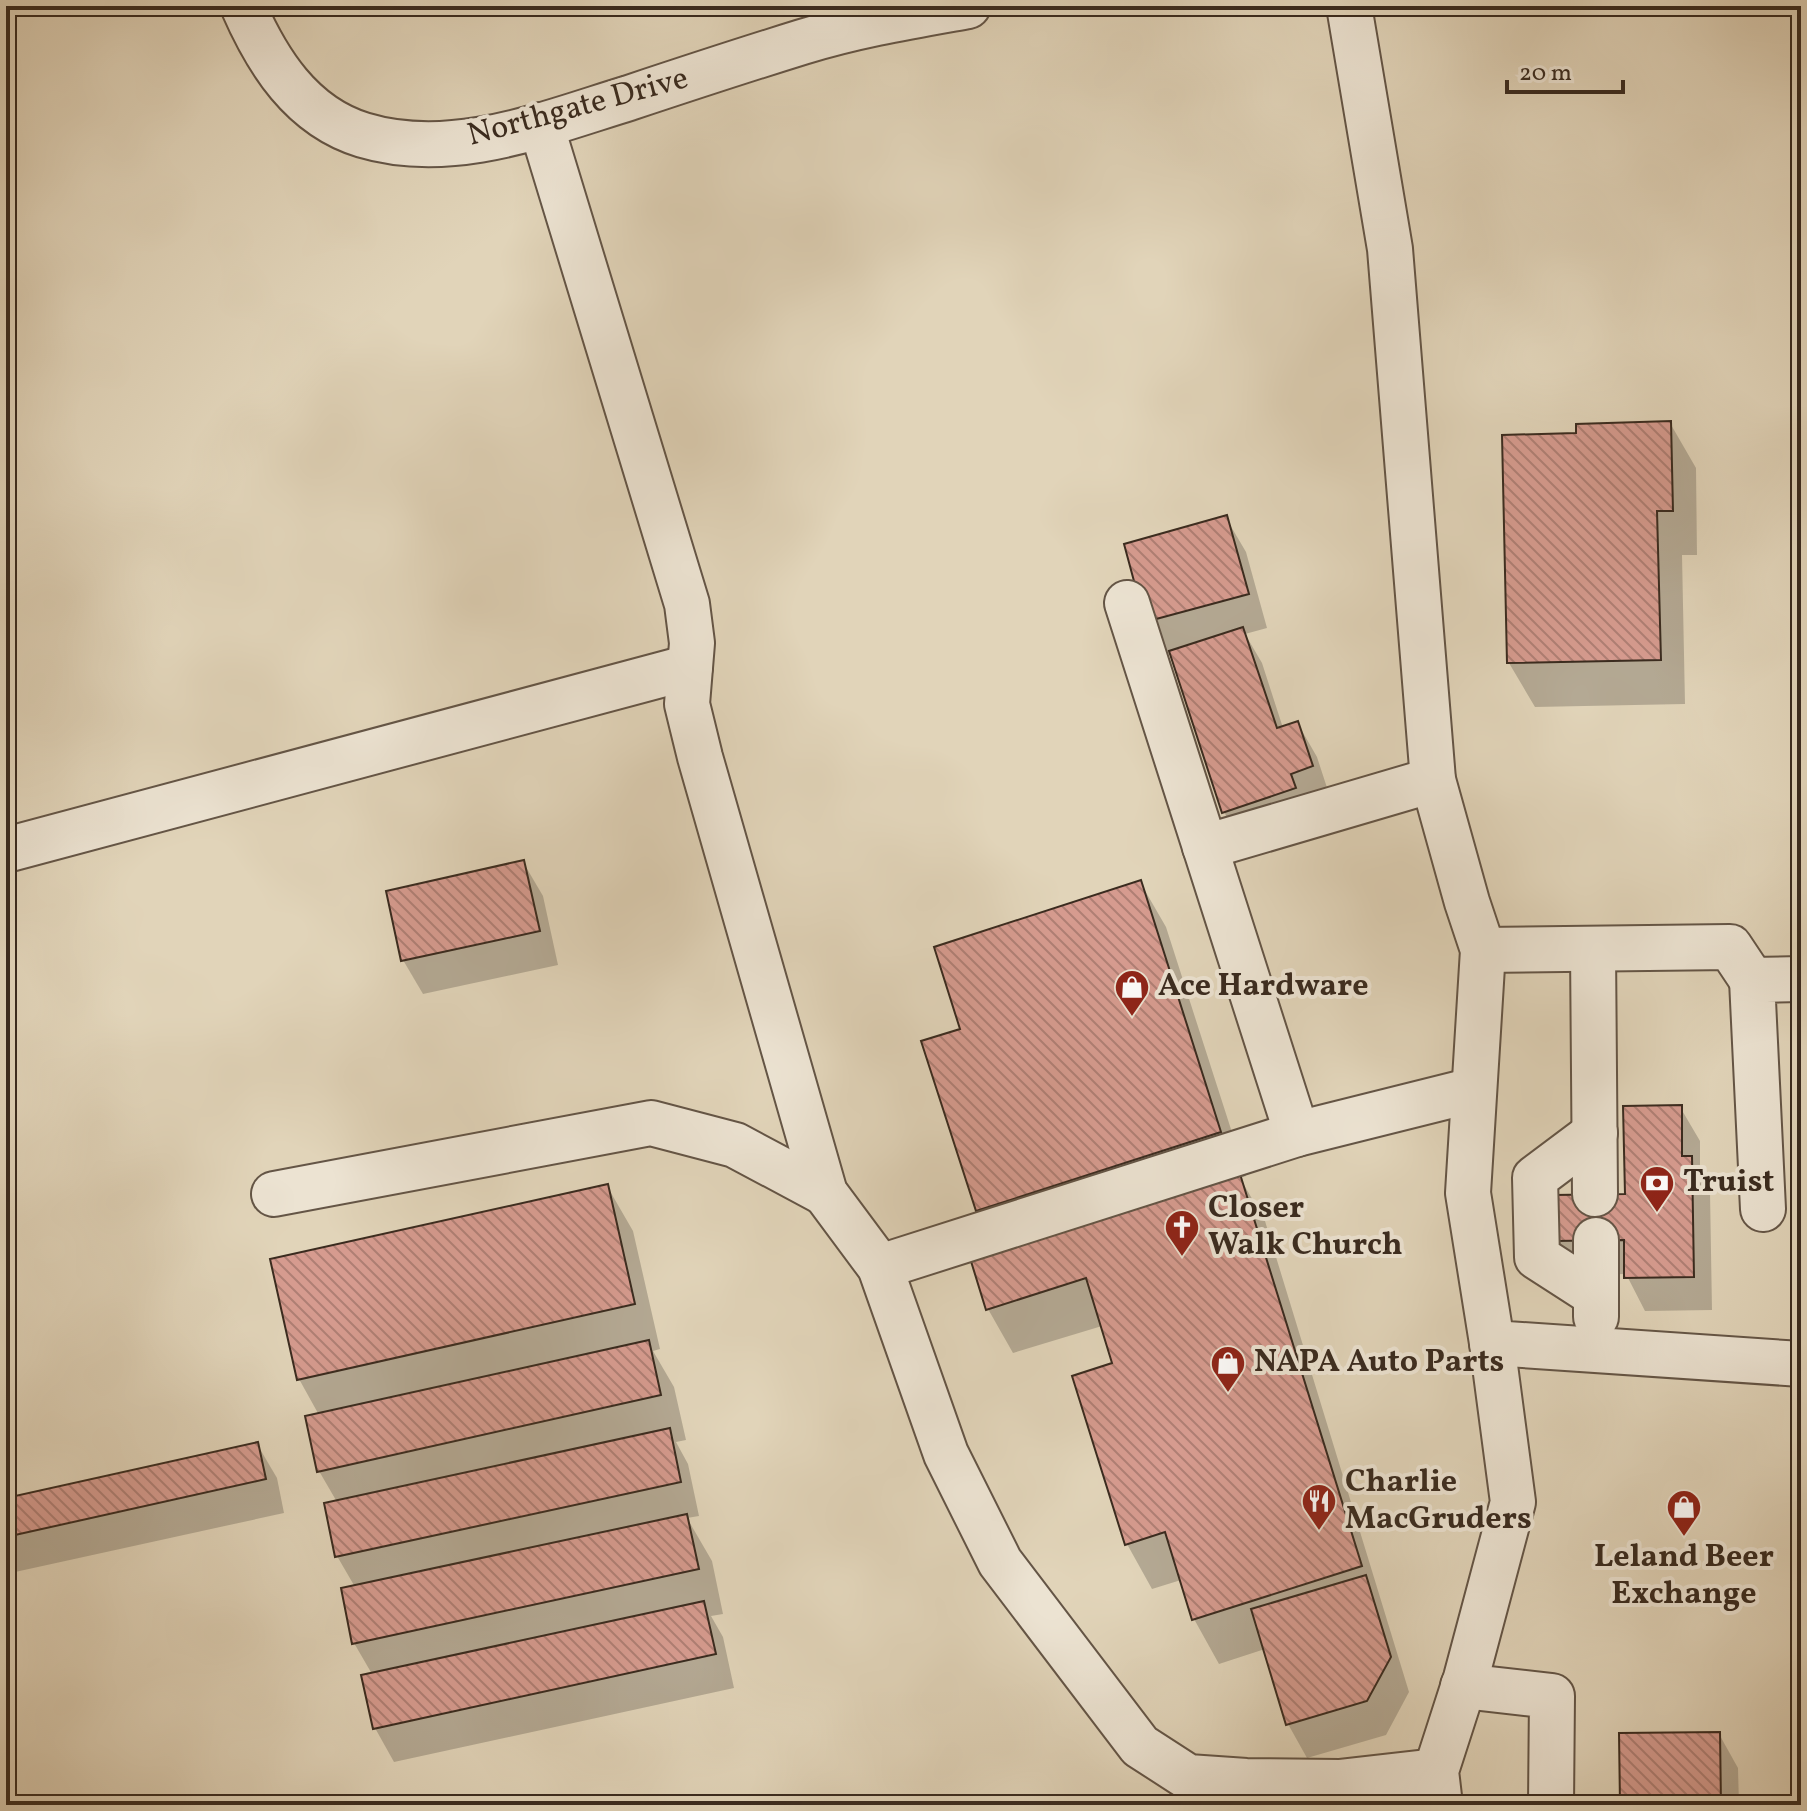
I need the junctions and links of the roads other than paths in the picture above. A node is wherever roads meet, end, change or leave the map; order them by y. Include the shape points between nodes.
1 (243, 6) edge
2 (968, 6) edge
3 (1349, 6) edge
4 (541, 125) junction
5 (1127, 603) dead end
6 (690, 667) junction
7 (1433, 780) junction
8 (1205, 847) junction
9 (6, 850) edge
10 (1593, 949) junction
11 (1483, 950) junction
12 (1801, 979) edge
13 (1752, 980) junction
14 (1473, 1090) junction
15 (1595, 1133) junction
16 (1297, 1134) junction
17 (825, 1193) junction
18 (274, 1194) dead end
19 (1595, 1194) dead end
20 (1763, 1209) dead end
21 (1596, 1240) dead end
22 (880, 1267) junction
23 (1596, 1295) junction
24 (1492, 1343) junction
25 (1596, 1349) junction
26 (1801, 1364) edge
27 (1463, 1686) junction
28 (1438, 1788) edge
29 (1551, 1805) edge

1 - 4 street, Northgate Drive via 282,78 319,114 363,135 420,144 478,142
2 - 4 street, Northgate Drive via 883,20 806,41
3 - 7 street via 1390,249
4 - 6 street via 687,604
5 - 8 street
6 - 9 street
6 - 17 street via 687,704 700,757
7 - 8 street
7 - 11 street
8 - 16 street
10 - 11 street
10 - 13 street via 1730,947
10 - 15 street
11 - 14 street
12 - 13 street
13 - 20 street
14 - 16 street
14 - 24 street via 1468,1193
15 - 19 street
15 - 23 street via 1535,1178 1537,1257
16 - 22 street
17 - 18 street via 735,1145 651,1123
17 - 22 street
21 - 23 street
22 - 28 street via 946,1454 1000,1562 1140,1746 1188,1777
23 - 25 street
24 - 25 street
24 - 27 street via 1513,1502
25 - 26 street
27 - 28 street
27 - 29 street via 1552,1696

